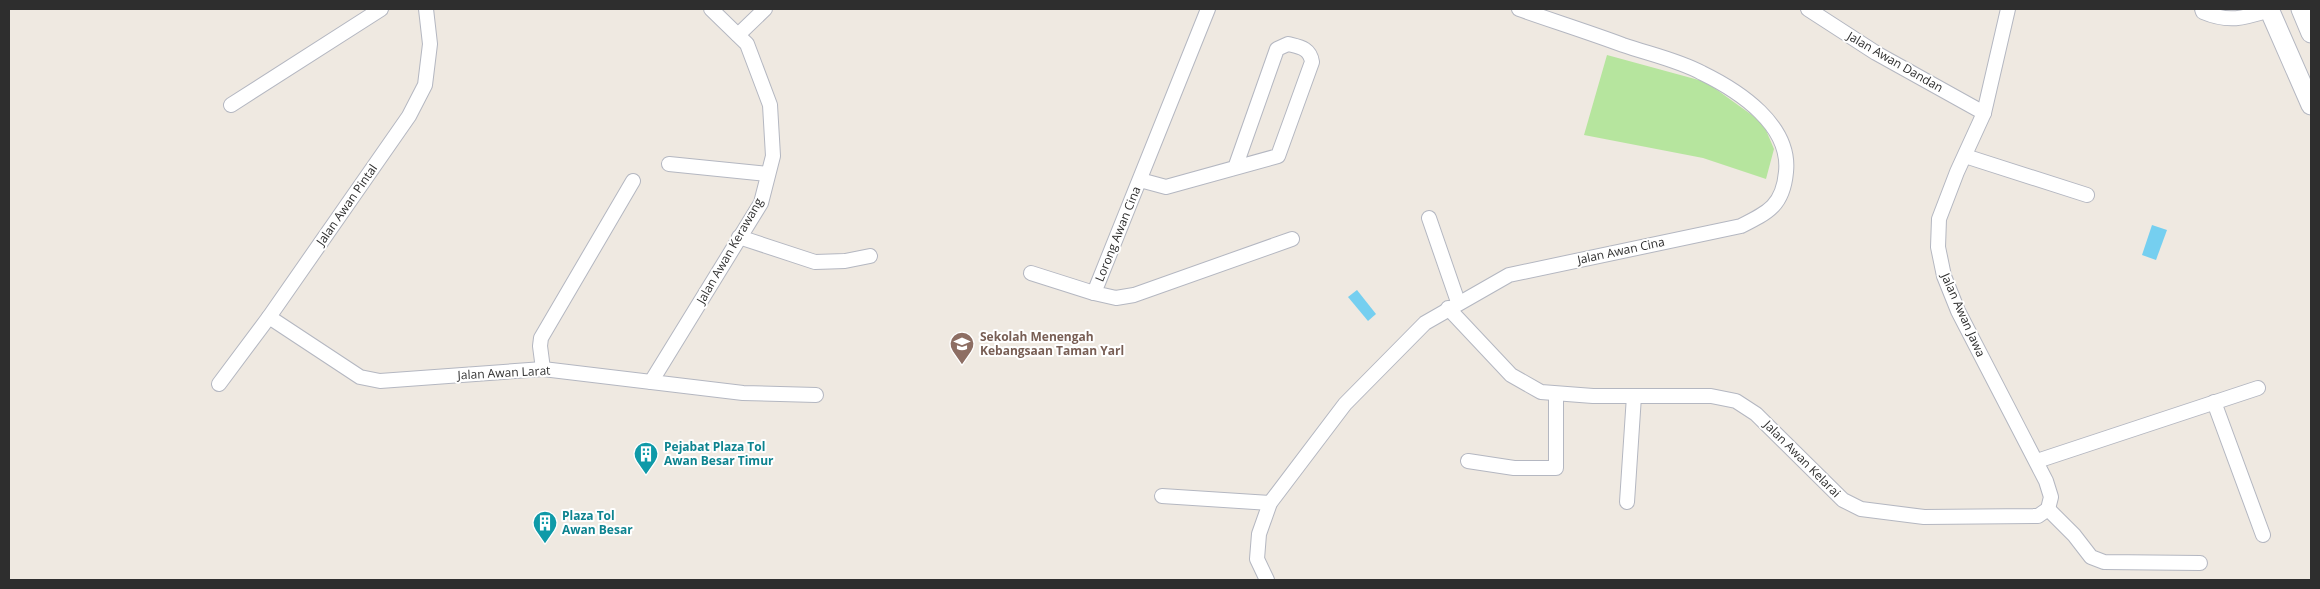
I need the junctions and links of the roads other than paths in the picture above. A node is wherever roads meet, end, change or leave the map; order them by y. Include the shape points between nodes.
1 (381, 9) edge
2 (426, 9) edge
3 (711, 9) edge
4 (765, 9) edge
5 (1208, 9) edge
6 (1518, 9) edge
7 (1808, 9) edge
8 (2008, 9) edge
9 (2202, 9) edge
10 (2270, 9) edge
11 (2301, 9) edge
12 (2311, 33) edge
13 (738, 35) junction
14 (232, 105) dead end
15 (2311, 106) edge
16 (1984, 113) junction
17 (1965, 156) junction
18 (669, 164) dead end
19 (1234, 168) junction
20 (768, 174) junction
21 (1140, 180) junction
22 (633, 182) dead end
23 (2087, 195) dead end
24 (1430, 218) dead end
25 (739, 237) junction
26 (1292, 239) dead end
27 (870, 256) dead end
28 (1030, 273) dead end
29 (1094, 293) junction
30 (1453, 305) junction
31 (269, 317) junction
32 (543, 369) junction
33 (652, 382) junction
34 (219, 384) dead end
35 (2258, 388) dead end
36 (1556, 394) junction
37 (816, 395) dead end
38 (1634, 396) junction
39 (2214, 402) junction
40 (1468, 461) dead end
41 (2037, 461) junction
42 (1162, 496) dead end
43 (1627, 502) dead end
44 (1270, 503) junction
45 (2050, 503) junction
46 (2263, 535) dead end
47 (2200, 563) dead end
48 (1267, 580) edge

1 - 14 street
2 - 31 street, Jalan Awan Pintal via 430,44 425,85 392,142
3 - 13 street, Jalan Awan Kerawang
4 - 13 street
5 - 21 street, Lorong Awan Cina
6 - 30 street, Jalan Awan Cina via 1701,72 1734,91 1764,116 1780,140 1787,163 1785,183 1780,200 1764,214 1741,226 1509,275
7 - 16 street, Jalan Awan Dandan via 1876,53
8 - 16 street, Jalan Awan Jawa
9 - 10 street via 2220,20 2241,18
10 - 15 main road
11 - 12 main road
13 - 20 street, Jalan Awan Kerawang via 747,44 770,105 773,156
16 - 17 street, Jalan Awan Jawa
17 - 23 street
17 - 41 street, Jalan Awan Jawa via 1939,220 1938,247 1944,276 1991,377
18 - 20 street
19 - 19 street via 1277,49 1288,44 1306,48 1312,62 1278,156
19 - 21 street via 1166,187
20 - 25 street, Jalan Awan Kerawang via 761,203
21 - 29 street, Lorong Awan Cina
22 - 32 street via 541,338
24 - 30 street
25 - 27 street via 815,262
25 - 33 street, Jalan Awan Kerawang
26 - 29 street, Lorong Awan Cina via 1134,295 1116,298
28 - 29 street
30 - 36 street, Jalan Awan Kelarai via 1510,375 1541,392
30 - 44 street, Jalan Awan Cina via 1425,323 1345,404
31 - 32 street, Jalan Awan Larat via 360,377 380,381
31 - 34 street, Jalan Awan Pintal
32 - 33 street, Jalan Awan Larat
33 - 37 street, Jalan Awan Larat via 743,393
35 - 39 street
36 - 38 street, Jalan Awan Kelarai
36 - 40 street via 1556,468 1514,468
38 - 43 street
38 - 45 street, Jalan Awan Kelarai via 1711,396 1736,401 1756,414 1843,500 1861,509 1924,517 2038,516
39 - 41 street
39 - 46 street
41 - 45 street, Jalan Awan Jawa
42 - 44 street
44 - 48 street, Jalan Awan Cina via 1258,534 1257,558
45 - 47 street via 2091,557 2098,560

